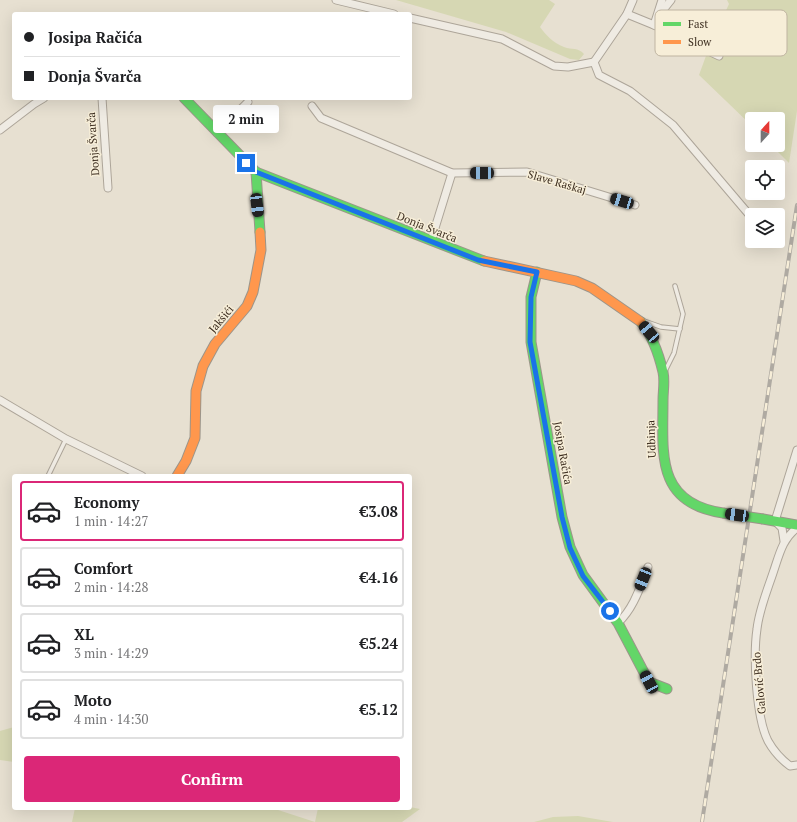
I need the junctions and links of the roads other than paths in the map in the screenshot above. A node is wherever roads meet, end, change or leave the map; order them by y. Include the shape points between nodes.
1 (336, 0) edge
2 (633, 0) edge
3 (662, 0) edge
4 (671, 0) edge
5 (659, 10) edge
6 (664, 10) edge
7 (386, 12) edge
8 (627, 14) junction
9 (412, 18) edge
10 (655, 22) edge
11 (594, 62) junction
12 (41, 100) edge
13 (102, 100) edge
14 (186, 100) edge
15 (248, 102) dead end
16 (312, 106) dead end
17 (0, 130) edge
18 (216, 133) junction
19 (256, 172) junction
20 (452, 173) junction
21 (108, 188) dead end
22 (635, 205) dead end
23 (745, 210) edge
24 (431, 241) junction
25 (537, 272) junction
26 (675, 286) dead end
27 (639, 320) junction
28 (680, 329) junction
29 (663, 373) junction
30 (0, 400) edge
31 (66, 439) junction
32 (797, 450) edge
33 (49, 474) edge
34 (137, 474) edge
35 (178, 474) edge
36 (775, 520) junction
37 (797, 525) edge
38 (797, 528) edge
39 (784, 541) junction
40 (648, 568) dead end
41 (618, 623) junction
42 (667, 689) dead end
43 (797, 765) edge

1 - 7 street
2 - 8 street
3 - 5 street
4 - 6 street
8 - 10 street
8 - 11 street
9 - 11 street via 502,40 554,66 568,67
11 - 23 street via 599,75 630,91 673,125
12 - 17 street
13 - 21 street, Donja Švarča
14 - 18 street, Donja Švarča
15 - 18 street
16 - 20 street, Slave Raškaj via 321,118
18 - 19 street, Donja Švarča
19 - 24 street, Donja Švarča
19 - 35 street, Jakšići via 261,250 253,292 247,306 216,344 203,366 196,391 195,438
20 - 22 street, Slave Raškaj via 527,172
20 - 24 street
24 - 25 street, Donja Švarča via 478,260
25 - 27 street, Donja Švarča via 576,281 610,299
25 - 41 street, Josipa Račića via 531,297 530,342 562,517 570,548 583,576
26 - 28 lane via 683,314
27 - 28 lane
27 - 29 street, Udbinja via 649,332
28 - 29 lane via 670,365
29 - 36 street, Udbinja, bridge via 663,455 668,477 677,491 688,502 709,511
30 - 31 street
31 - 33 lane
31 - 34 street
32 - 36 street
36 - 37 street, Udbinja
36 - 39 street via 782,528
38 - 39 street, Galović Brdo
39 - 43 street, Galović Brdo via 757,628 754,660 763,728 768,742 784,762 790,766
40 - 41 street via 634,603
41 - 42 street, Josipa Račića via 649,682

